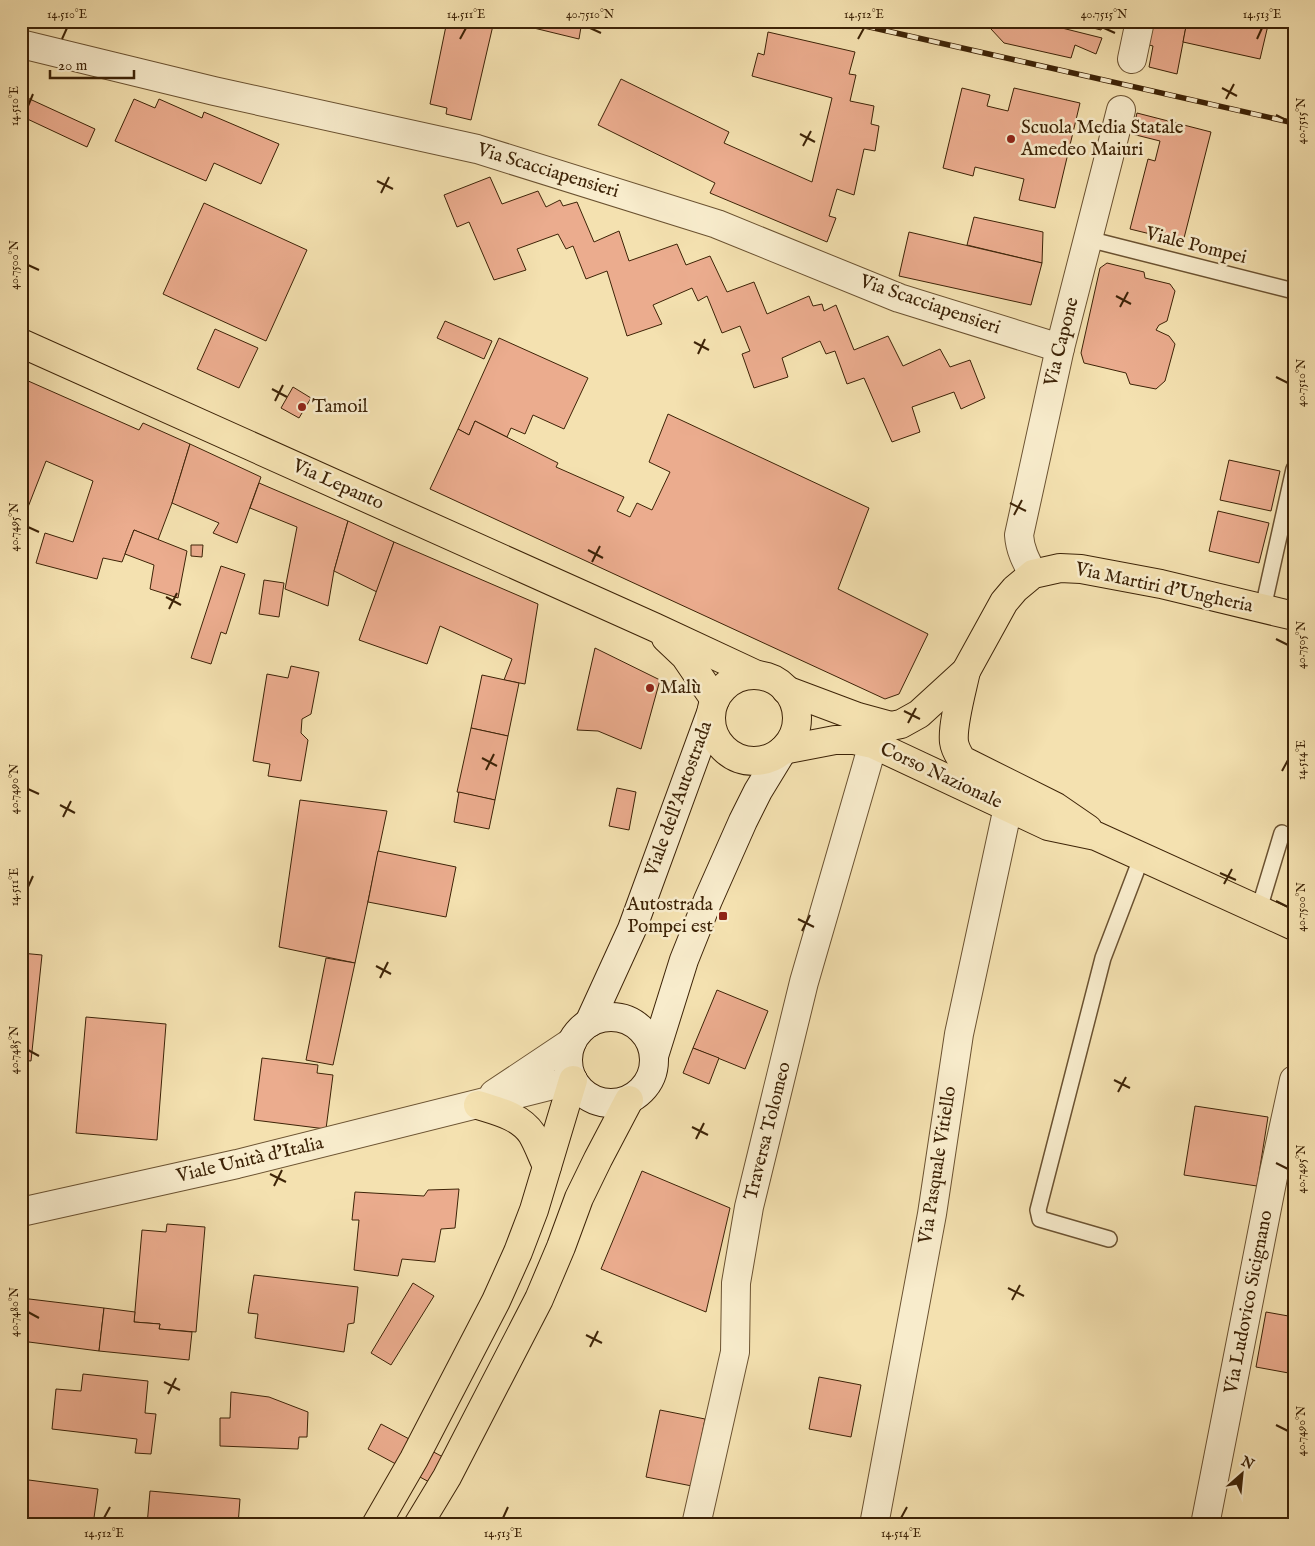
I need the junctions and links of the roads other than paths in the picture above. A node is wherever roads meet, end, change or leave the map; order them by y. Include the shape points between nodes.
1 (1140, 21) edge
2 (21, 44) edge
3 (1132, 59) dead end
4 (1121, 110) dead end
5 (1088, 239) junction
6 (1294, 291) edge
7 (21, 343) edge
8 (1060, 348) junction
9 (1294, 469) edge
10 (1033, 574) junction
11 (1263, 608) junction
12 (1294, 616) edge
13 (654, 627) junction
14 (966, 671) junction
15 (757, 675) junction
16 (786, 690) junction
17 (713, 706) junction
18 (873, 744) junction
19 (783, 750) junction
20 (1008, 807) junction
21 (1282, 833) dead end
22 (1096, 836) junction
23 (1142, 856) junction
24 (1258, 909) junction
25 (1294, 926) edge
26 (580, 1033) junction
27 (654, 1056) junction
28 (573, 1080) junction
29 (1294, 1080) edge
30 (629, 1100) junction
31 (478, 1104) junction
32 (547, 1166) junction
33 (21, 1212) edge
34 (1109, 1239) dead end
35 (376, 1525) edge
36 (418, 1525) edge
37 (696, 1525) edge
38 (874, 1525) edge
39 (1205, 1525) edge

1 - 3 street
2 - 8 street, Via Scacciapensieri via 477,149 717,224 900,298
4 - 5 street, Via Capone
5 - 6 lane, Viale Pompei
5 - 8 street, Via Capone
7 - 13 main road, Via Lepanto
8 - 10 street, Via Capone via 1019,535 1020,547
9 - 11 lane
10 - 11 main road, Via Martiri d'Ungheria via 1060,568 1081,569
10 - 14 main road, Via Martiri d'Ungheria via 1004,602
11 - 12 main road, Via Martiri d'Ungheria
13 - 15 main road, Via Lepanto
13 - 17 main road, Via Lepanto via 685,656
14 - 16 main road, Corso Nazionale via 920,714 891,726
14 - 22 main road, Corso Nazionale via 954,733 956,752 962,760 1056,807
15 - 16 main road via 778,682
15 - 17 main road via 732,681 722,689
16 - 19 main road via 794,701 797,714 791,740
17 - 19 main road via 712,725 716,738 734,756 760,761
17 - 26 street, Viale dell'Autostrada via 632,929
18 - 19 main road, Corso Nazionale via 835,740
18 - 20 main road, Corso Nazionale
18 - 37 street, Traversa Tolomeo via 804,982 750,1207 736,1283 735,1352
19 - 27 street via 743,821 708,900 684,960
20 - 22 main road, Corso Nazionale via 1048,826
20 - 38 street, Via Pasquale Vitiello via 959,1034 932,1214
21 - 24 lane
22 - 23 main road, Corso Nazionale
23 - 24 main road, Corso Nazionale
23 - 34 lane via 1103,958 1038,1210 1040,1219
24 - 25 main road, Corso Nazionale
26 - 27 street via 601,1018 625,1020 644,1032
26 - 28 street via 568,1054 568,1068
26 - 31 street, Viale Unità d'Italia
27 - 30 street via 648,1082
28 - 30 street via 580,1091 603,1103
28 - 31 street, Viale Unità d'Italia
28 - 32 main road
29 - 39 street, Via Ludovico Sicignano
30 - 36 main road via 579,1198 539,1300 447,1477
31 - 32 main road via 518,1120 531,1133
31 - 33 street, Viale Unità d'Italia via 237,1164
32 - 35 main road via 534,1210 496,1302

